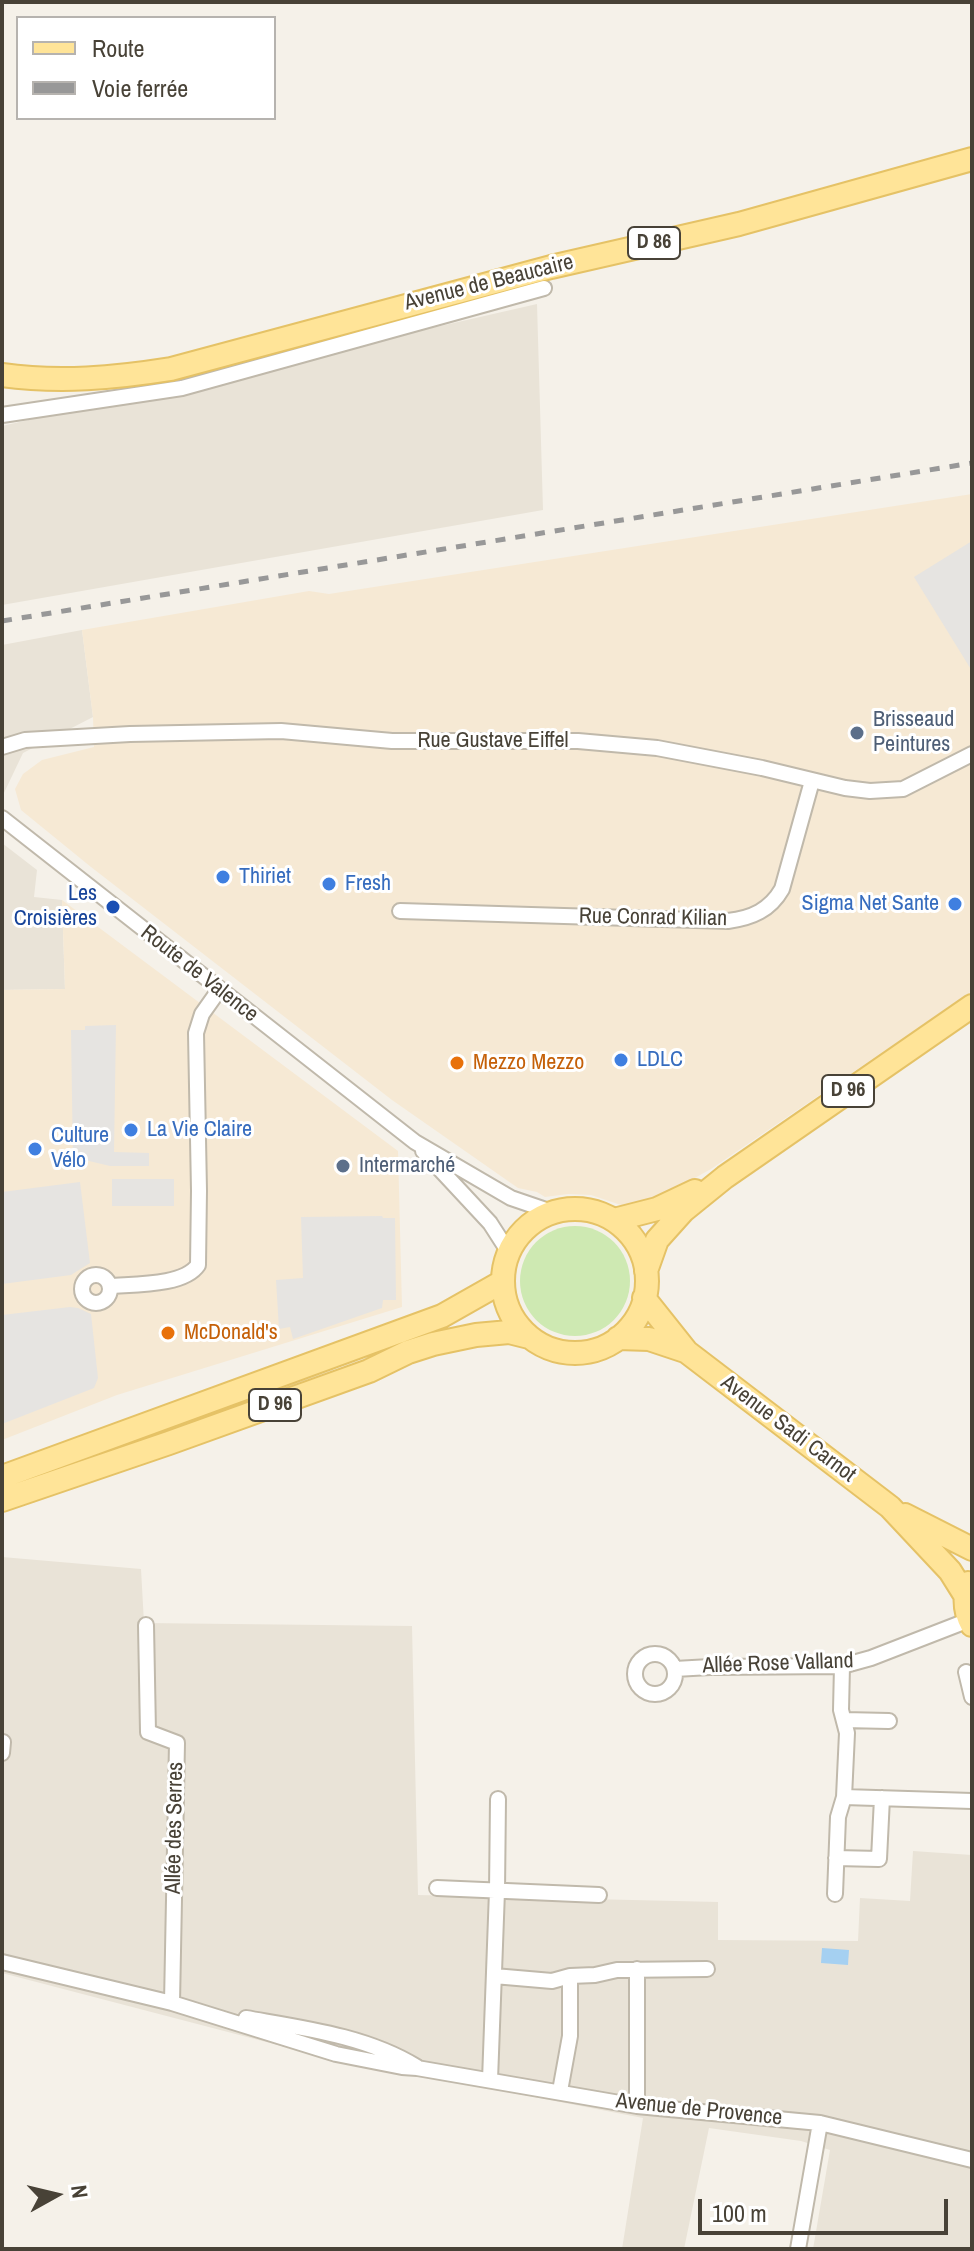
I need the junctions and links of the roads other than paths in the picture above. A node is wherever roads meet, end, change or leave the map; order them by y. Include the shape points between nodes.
1 (972, 159) edge
2 (544, 288) dead end
3 (2, 375) edge
4 (2, 415) edge
5 (2, 747) edge
6 (972, 754) edge
7 (812, 781) junction
8 (2, 818) edge
9 (400, 911) dead end
10 (219, 990) junction
11 (972, 1006) edge
12 (415, 1142) junction
13 (725, 1177) junction
14 (552, 1212) junction
15 (614, 1220) junction
16 (508, 1251) junction
17 (646, 1271) junction
18 (502, 1282) junction
19 (110, 1286) dead end
20 (644, 1298) junction
21 (529, 1337) junction
22 (618, 1338) junction
23 (687, 1352) junction
24 (2, 1477) edge
25 (2, 1500) edge
26 (890, 1507) junction
27 (972, 1549) edge
28 (969, 1586) edge
29 (970, 1622) edge
30 (146, 1625) dead end
31 (842, 1666) junction
32 (675, 1669) dead end
33 (966, 1672) dead end
34 (972, 1697) edge
35 (844, 1720) junction
36 (889, 1721) dead end
37 (3, 1742) edge
38 (2, 1753) edge
39 (844, 1797) junction
40 (882, 1798) junction
41 (498, 1799) dead end
42 (972, 1801) edge
43 (836, 1858) junction
44 (437, 1888) dead end
45 (497, 1891) junction
46 (835, 1894) dead end
47 (599, 1895) dead end
48 (2, 1962) edge
49 (637, 1969) junction
50 (707, 1969) dead end
51 (494, 1976) junction
52 (570, 1976) junction
53 (172, 2003) junction
54 (490, 2080) junction
55 (560, 2091) junction
56 (637, 2106) junction
57 (820, 2123) junction
58 (972, 2160) edge
59 (798, 2249) edge

1 - 3 main road, Avenue de Beaucaire / D 86 via 171,369 78,380
2 - 4 street, Avenue de Beaucaire via 182,388
5 - 7 street, Rue Gustave Eiffel via 25,740 281,731 392,741 578,741 657,748
6 - 7 street, Rue Gustave Eiffel via 903,789 870,791
7 - 9 street, Rue Conrad Kilian via 782,889 776,900 744,919
8 - 10 street, Route de Valence
10 - 12 street, Route de Valence
10 - 19 street via 196,1033 198,1265 179,1279
11 - 13 main road, D 96
12 - 14 street via 511,1198
12 - 16 street via 490,1223
13 - 15 main road, D 96 via 657,1209
13 - 17 main road, D 96 via 657,1240
14 - 15 main road via 584,1209
14 - 16 main road via 519,1234
15 - 17 main road via 636,1242
16 - 18 main road
17 - 20 main road
18 - 21 main road via 510,1312
18 - 24 main road, D 96 via 442,1316
20 - 22 main road via 630,1327
20 - 23 main road, Avenue Sadi Carnot
21 - 22 main road via 564,1352 602,1348
21 - 25 main road, D 96 via 509,1332 433,1344
22 - 23 main road, Avenue Sadi Carnot via 649,1339
23 - 26 main road, Avenue Sadi Carnot
26 - 27 main road, Avenue Sadi Carnot
26 - 28 main road, Avenue Sadi Carnot
28 - 29 main road via 965,1607
29 - 31 street, Allée Rose Valland
30 - 53 street, Allée des Serres via 148,1732 177,1743
31 - 32 street, Allée Rose Valland
31 - 35 street
33 - 34 street
35 - 36 street
35 - 39 street
37 - 38 street
39 - 40 street
39 - 43 street
40 - 42 street
40 - 43 street via 879,1859
41 - 45 street
43 - 46 street
44 - 45 street
45 - 47 street
45 - 51 street
48 - 53 street, Avenue de Provence
49 - 50 street
49 - 52 street
49 - 56 street
51 - 52 street via 537,1981
51 - 54 street
52 - 55 street via 570,2036
53 - 54 street, Avenue de Provence via 336,2054
54 - 55 street, Avenue de Provence
55 - 56 street, Avenue de Provence
56 - 57 street, Avenue de Provence
57 - 58 street, Avenue de Provence
57 - 59 street

